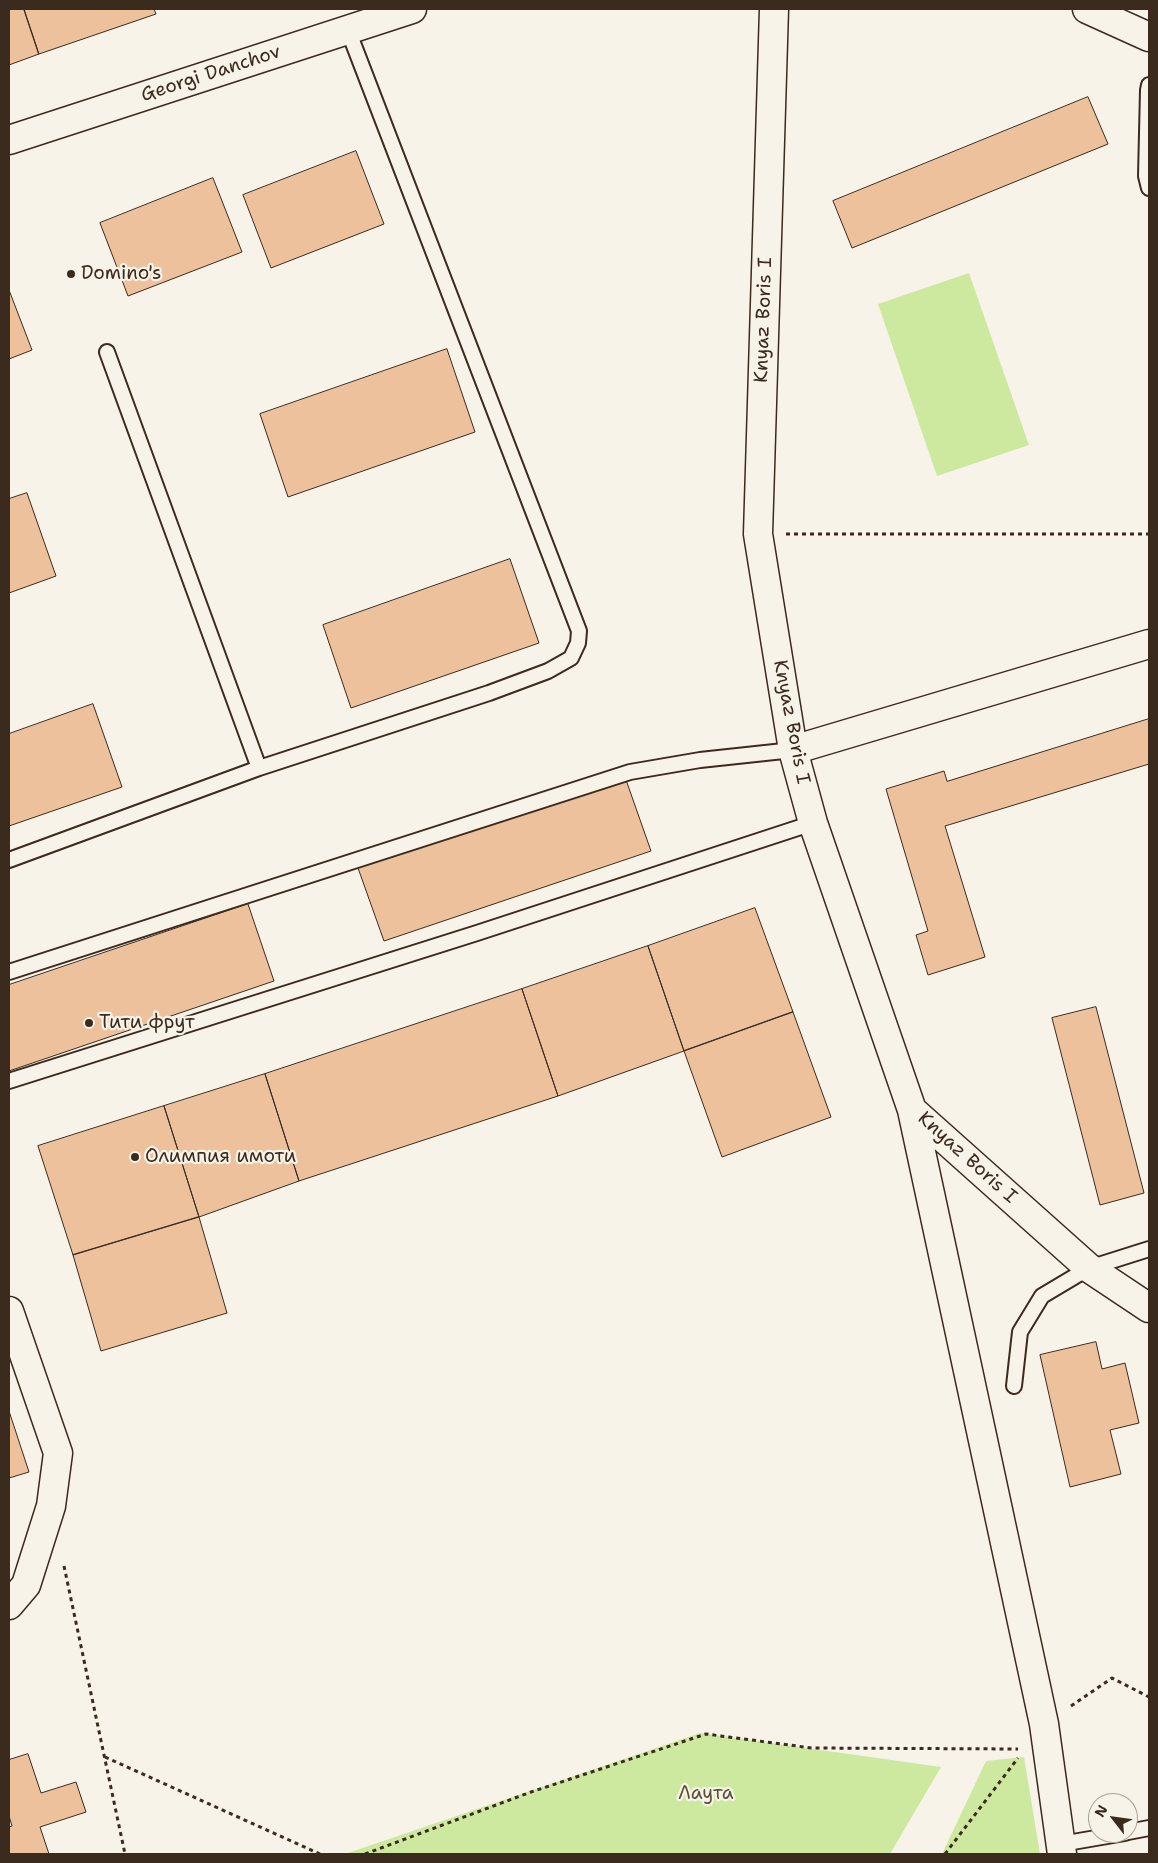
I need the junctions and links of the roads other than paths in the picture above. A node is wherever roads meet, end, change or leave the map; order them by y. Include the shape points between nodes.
1 (412, 9) edge
2 (774, 9) edge
3 (1089, 9) edge
4 (348, 30) junction
5 (1149, 37) edge
6 (1149, 86) edge
7 (9, 140) edge
8 (1149, 188) edge
9 (107, 352) dead end
10 (1149, 644) edge
11 (793, 750) junction
12 (259, 768) junction
13 (813, 823) junction
14 (9, 860) edge
15 (9, 972) edge
16 (9, 1081) edge
17 (912, 1110) junction
18 (1149, 1250) edge
19 (1089, 1268) junction
20 (1149, 1308) edge
21 (9, 1311) edge
22 (1014, 1386) dead end
23 (9, 1605) edge
24 (1088, 1842) edge
25 (1062, 1849) edge

1 - 4 street, Georgi Danchov
2 - 11 street, Knyaz Boris I via 758,534
3 - 5 street
4 - 7 street, Georgi Danchov
4 - 12 lane via 576,622 578,643 571,658 548,671
6 - 8 lane via 1146,176
9 - 12 lane
10 - 11 street
11 - 13 street, Knyaz Boris I
11 - 15 lane via 700,760 630,772
12 - 14 lane
13 - 16 lane
13 - 17 street, Knyaz Boris I
17 - 19 street, Knyaz Boris I
17 - 25 street via 1044,1724
18 - 19 lane
19 - 20 street, Knyaz Boris I
19 - 22 lane via 1042,1296 1020,1332
21 - 23 street via 58,1453 51,1506 26,1585
24 - 25 lane

